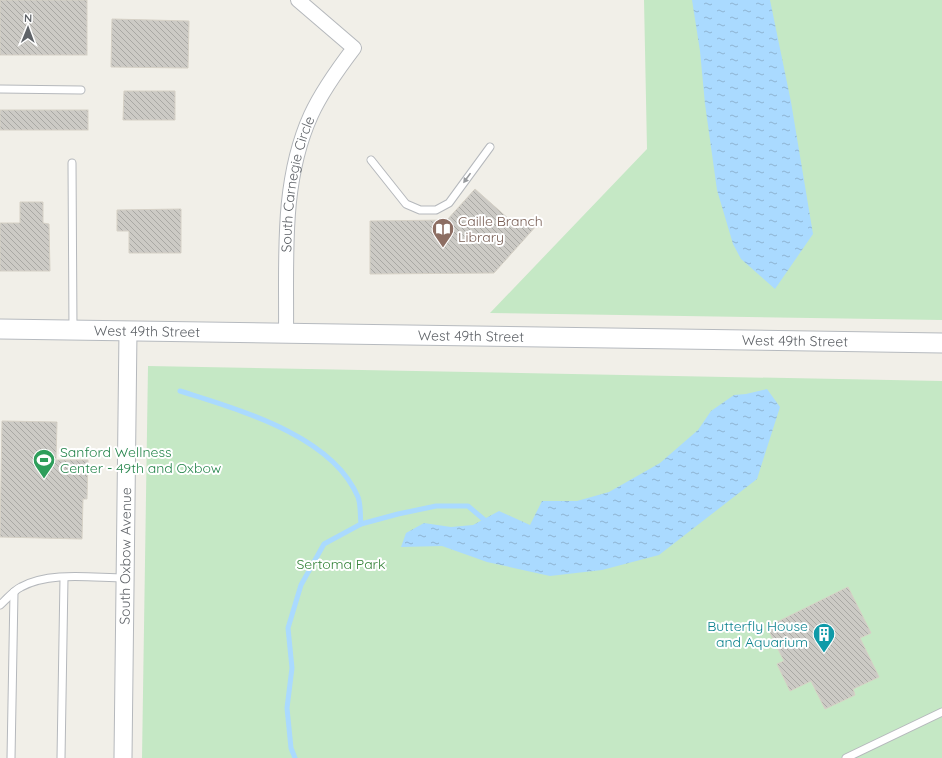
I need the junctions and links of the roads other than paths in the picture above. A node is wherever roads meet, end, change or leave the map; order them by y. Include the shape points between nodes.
1 (298, 0) edge
2 (0, 89) edge
3 (81, 90) dead end
4 (490, 147) dead end
5 (371, 160) dead end
6 (72, 163) dead end
7 (0, 329) edge
8 (73, 330) junction
9 (128, 331) junction
10 (286, 334) junction
11 (942, 343) edge
12 (64, 578) junction
13 (125, 578) junction
14 (14, 592) junction
15 (0, 605) edge
16 (942, 712) edge
17 (11, 758) edge
18 (60, 758) edge
19 (123, 758) edge
20 (846, 758) edge

1 - 10 street, South Carnegie Circle via 354,48 310,116 295,162 287,228
2 - 3 lane
4 -> 5 lane via 449,203 436,210 420,210 406,204
6 - 8 lane
7 - 8 main road, West 49th Street
8 - 9 main road, West 49th Street
9 - 10 main road, West 49th Street
9 - 13 street, South Oxbow Avenue
10 - 11 main road, West 49th Street
12 - 13 lane
12 - 14 lane via 37,581
12 - 18 lane
13 - 19 street, South Oxbow Avenue
14 - 15 lane
14 - 17 lane
16 - 20 lane

